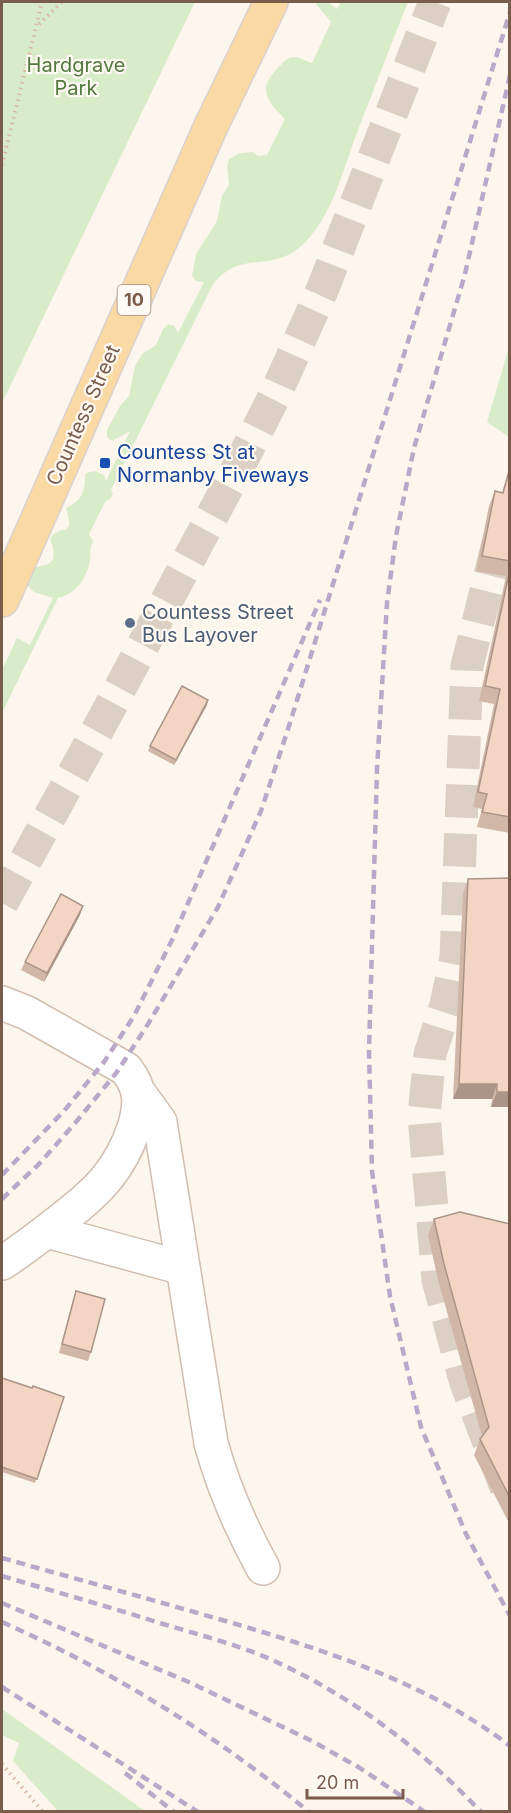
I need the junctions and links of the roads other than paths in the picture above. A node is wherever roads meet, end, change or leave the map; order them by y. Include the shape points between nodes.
1 (271, 2) edge
2 (2, 600) edge
3 (2, 1003) edge
4 (139, 1093) junction
5 (47, 1231) junction
6 (2, 1263) edge
7 (183, 1268) junction
8 (263, 1568) dead end

1 - 2 main road, Countess Street / 10 via 211,126
3 - 4 lane via 126,1069
4 - 5 lane via 140,1109 121,1160 100,1188
4 - 7 lane via 160,1122
5 - 6 lane
5 - 7 lane
7 - 8 lane via 211,1443 232,1506

